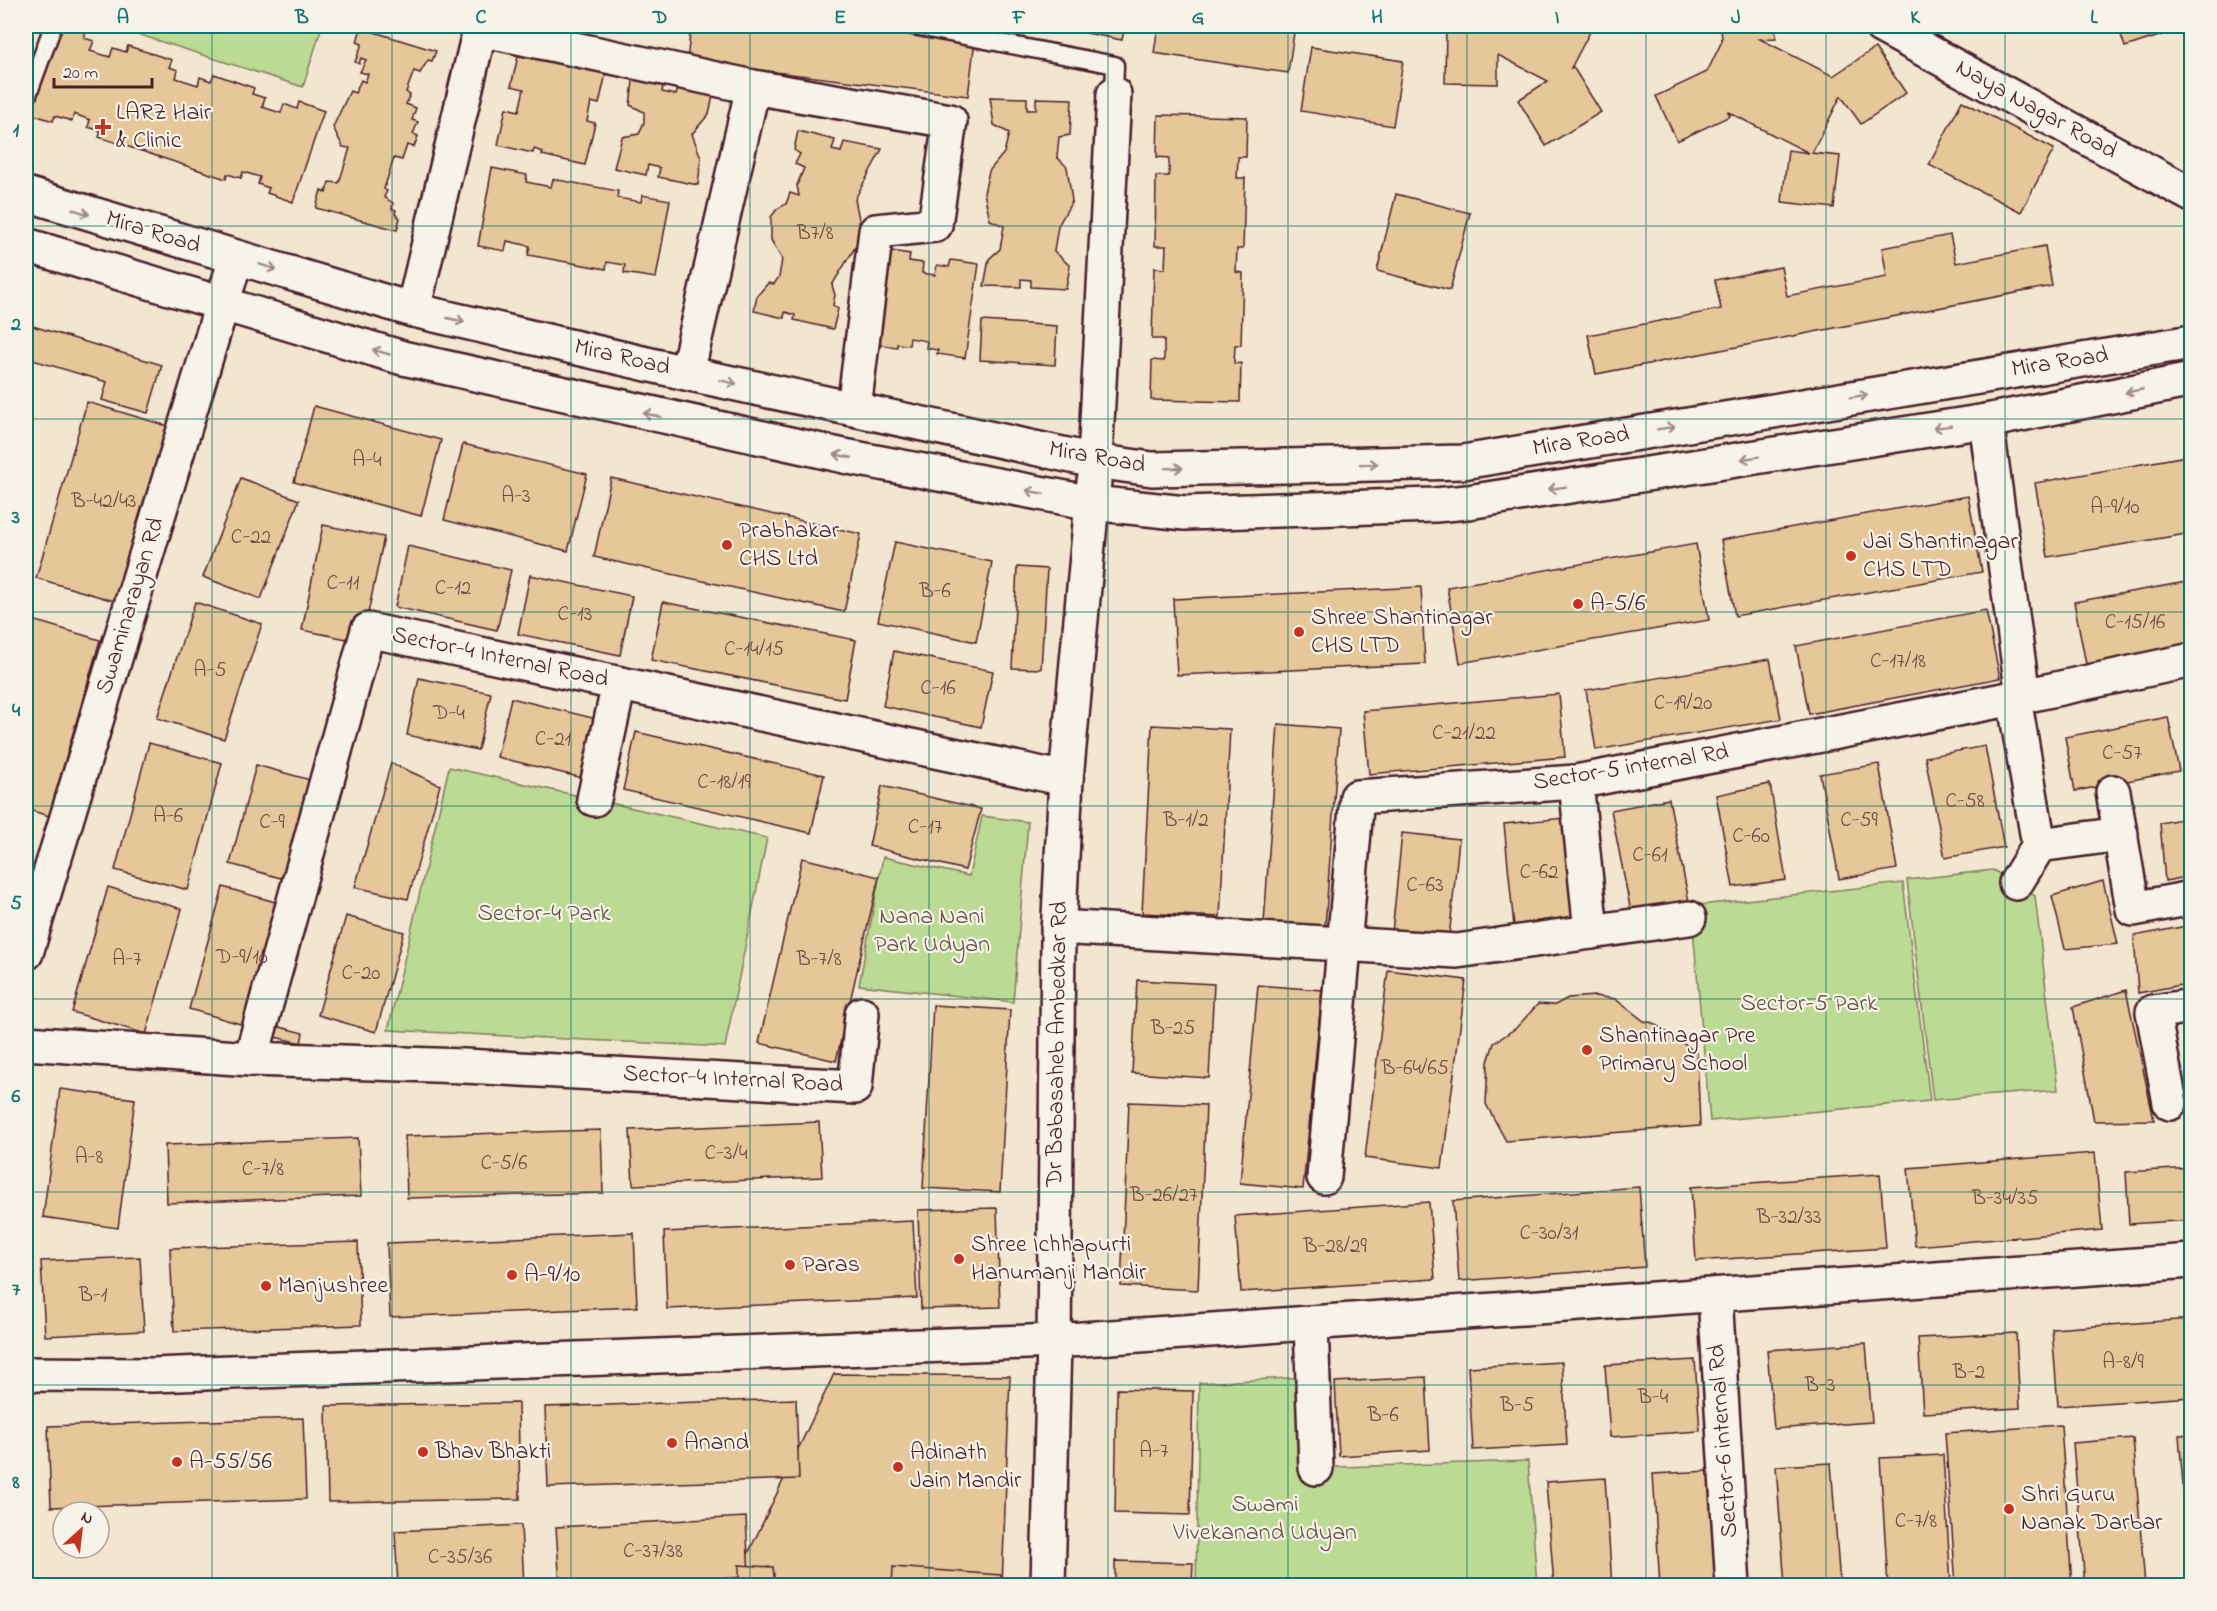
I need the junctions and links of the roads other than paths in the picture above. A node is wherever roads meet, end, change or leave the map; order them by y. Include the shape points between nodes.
1 (53, 26) edge
2 (913, 26) edge
3 (1881, 26) edge
4 (753, 87) junction
5 (1114, 94) joint
6 (26, 100) edge
7 (26, 194) edge
8 (2192, 195) edge
9 (26, 245) edge
10 (236, 258) junction
11 (222, 306) junction
12 (413, 310) junction
13 (2192, 342) edge
14 (687, 373) junction
15 (2192, 380) edge
16 (854, 408) junction
17 (1986, 421) junction
18 (1095, 461) junction
19 (1092, 503) junction
20 (2192, 660) edge
21 (620, 684) junction
22 (2019, 697) junction
23 (1066, 779) junction
24 (1576, 782) junction
25 (2114, 792) dead end
26 (594, 799) dead end
27 (2121, 834) junction
28 (2039, 845) junction
29 (2016, 883) dead end
30 (2192, 898) edge
31 (1689, 918) dead end
32 (1058, 927) junction
33 (1592, 932) junction
34 (1344, 945) junction
35 (26, 953) edge
36 (2192, 1006) edge
37 (862, 1014) dead end
38 (26, 1043) edge
39 (251, 1059) junction
40 (2170, 1103) dead end
41 (1324, 1177) dead end
42 (2192, 1261) edge
43 (1715, 1296) junction
44 (1311, 1323) junction
45 (1054, 1341) junction
46 (26, 1374) edge
47 (1316, 1468) dead end
48 (1048, 1586) edge
49 (1732, 1586) edge

1 - 6 lane
2 - 5 lane via 1115,65
3 - 8 street, Naya Nagar Road
4 - 12 street via 480,29
4 - 14 street
4 - 16 street via 950,121 935,225 876,231
5 - 18 street, Dr Babasaheb Ambedkar Rd
7 -> 10 street, Mira Road
9 - 11 street, Mira Road
10 - 11 street, Swaminarayan Rd
10 -> 12 street, Mira Road
19 -> 11 street, Mira Road via 844,456 460,372
11 - 35 street, Swaminarayan Rd
12 -> 14 street, Mira Road
18 -> 13 street, Mira Road via 1152,469 1463,462
14 -> 16 street, Mira Road
15 -> 17 street, Mira Road
16 - 18 street, Mira Road
17 -> 19 street, Mira Road via 1436,506 1185,513
17 - 22 street
18 - 19 street, Dr Babasaheb Ambedkar Rd
19 - 23 street, Dr Babasaheb Ambedkar Rd
20 - 22 street, Sector-5 internal Rd
21 - 23 street, Sector-4 Internal Road
21 - 26 street
21 - 39 street, Sector-4 Internal Road via 368,630
22 - 24 street, Sector-5 internal Rd
22 - 28 street
23 - 32 street, Dr Babasaheb Ambedkar Rd
24 - 33 street
24 - 34 street, Sector-5 internal Rd via 1357,797
25 - 27 street
27 - 28 street
27 - 30 street via 2133,909
28 - 29 street
31 - 33 street
32 - 34 street
32 - 45 street, Dr Babasaheb Ambedkar Rd
33 - 34 street via 1457,951
34 - 41 street, Sector-5 internal Rd
36 - 40 street via 2153,1012
37 - 39 street, Sector-4 Internal Road via 855,1087 465,1053
38 - 39 street, Sector-4 Internal Road
42 - 43 street
43 - 44 street
43 - 49 street, Sector-6 internal Rd
44 - 45 street
44 - 47 street
45 - 46 street via 153,1375
45 - 48 street, Dr Babasaheb Ambedkar Rd

